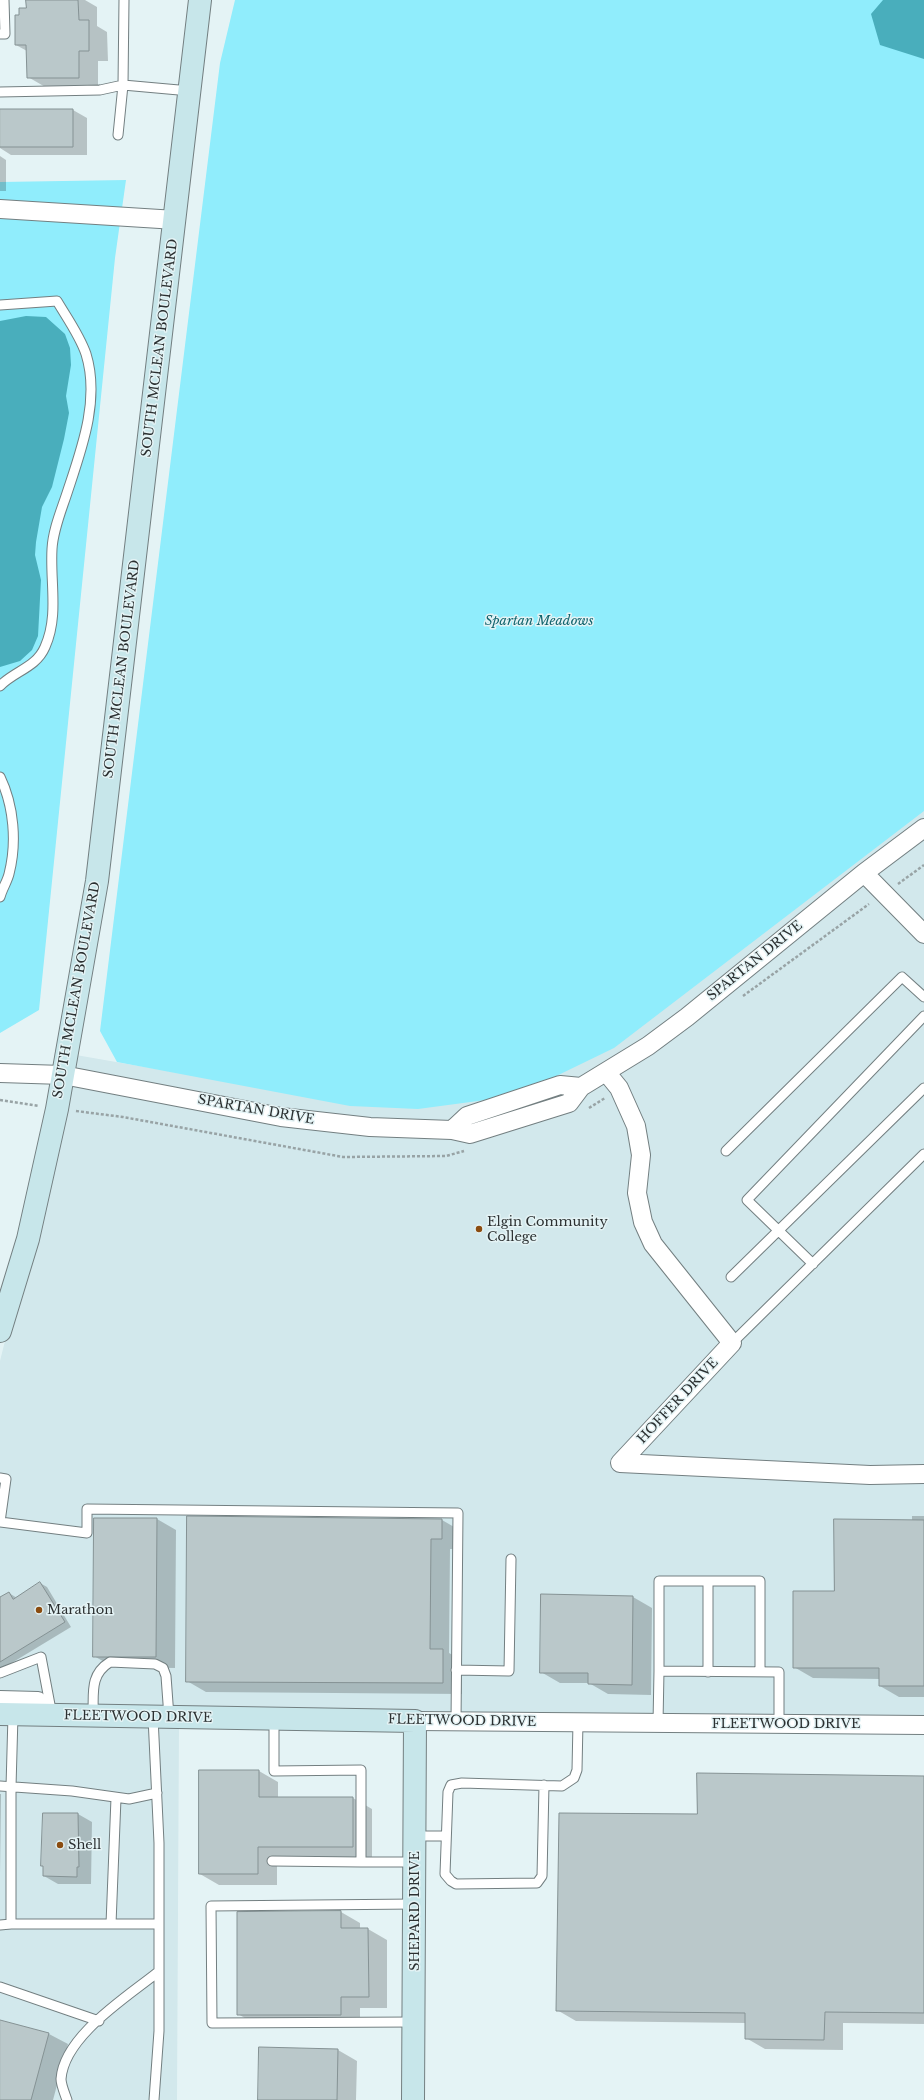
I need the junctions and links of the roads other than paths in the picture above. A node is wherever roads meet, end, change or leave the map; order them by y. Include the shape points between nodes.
1 (4, 0) edge
2 (124, 0) edge
3 (200, 0) edge
4 (0, 34) edge
5 (123, 85) junction
6 (190, 91) junction
7 (0, 92) edge
8 (118, 135) dead end
9 (0, 209) edge
10 (176, 220) junction
11 (0, 305) edge
12 (0, 686) edge
13 (0, 777) edge
14 (924, 828) edge
15 (864, 873) junction
16 (0, 897) edge
17 (924, 934) edge
18 (924, 998) edge
19 (924, 1016) edge
20 (606, 1072) junction
21 (0, 1073) edge
22 (63, 1075) junction
23 (924, 1088) edge
24 (726, 1151) dead end
25 (924, 1154) edge
26 (778, 1230) junction
27 (813, 1264) junction
28 (731, 1277) dead end
29 (0, 1331) edge
30 (732, 1343) junction
31 (924, 1474) edge
32 (0, 1478) edge
33 (511, 1558) dead end
34 (708, 1581) junction
35 (456, 1670) junction
36 (659, 1671) junction
37 (708, 1672) junction
38 (760, 1672) junction
39 (0, 1673) edge
40 (4, 1710) edge
41 (52, 1715) junction
42 (93, 1716) junction
43 (161, 1717) junction
44 (274, 1719) junction
45 (415, 1721) junction
46 (456, 1722) junction
47 (578, 1722) junction
48 (658, 1723) junction
49 (779, 1724) junction
50 (924, 1725) edge
51 (544, 1785) junction
52 (0, 1786) edge
53 (10, 1787) junction
54 (157, 1793) junction
55 (116, 1798) junction
56 (415, 1836) junction
57 (446, 1836) junction
58 (272, 1861) dead end
59 (361, 1862) junction
60 (415, 1862) junction
61 (414, 1904) junction
62 (11, 1924) junction
63 (110, 1924) junction
64 (158, 1924) junction
65 (0, 1925) edge
66 (158, 1972) junction
67 (0, 1987) edge
68 (99, 2021) junction
69 (414, 2022) junction
70 (67, 2100) edge
71 (154, 2100) edge
72 (413, 2100) edge

1 - 4 lane via 5,34
2 - 5 lane
3 - 6 main road, SOUTH MCLEAN BOULEVARD
5 - 6 lane
5 - 7 lane via 100,90
5 - 8 lane
6 - 10 main road, SOUTH MCLEAN BOULEVARD
9 - 10 street
10 - 22 main road, SOUTH MCLEAN BOULEVARD via 97,881
11 - 12 lane via 57,301 86,354 91,379 91,402 52,548 51,630 37,660
13 - 16 lane via 6,791 13,838 8,875
14 - 15 street, SPARTAN DRIVE
15 - 17 street
15 - 20 street, SPARTAN DRIVE via 687,1017 648,1046
18 - 24 lane via 902,977
19 - 26 lane via 747,1200
20 - 22 street, SPARTAN DRIVE via 581,1087 569,1103 470,1134 452,1130 370,1127 281,1117
20 - 30 street via 619,1088 636,1126 641,1155 637,1193 643,1222 653,1244
21 - 22 street, SPARTAN DRIVE
22 - 29 main road, SOUTH MCLEAN BOULEVARD via 28,1239
23 - 26 lane
25 - 27 lane
26 - 27 lane
26 - 28 lane
27 - 30 lane
30 - 31 street, HOFFER DRIVE via 620,1463 870,1475
32 - 35 lane via 6,1479 0,1522 87,1533 87,1509 458,1513
33 - 35 lane via 509,1671
34 - 36 lane via 659,1581
34 - 37 lane
34 - 38 lane via 760,1581
35 - 46 lane
36 - 37 lane
36 - 48 lane
37 - 38 lane
38 - 49 lane via 779,1672
39 - 41 lane via 41,1658
40 - 41 main road, FLEETWOOD DRIVE
40 - 53 lane
41 - 42 main road, FLEETWOOD DRIVE
42 - 43 main road, FLEETWOOD DRIVE
42 - 43 lane via 94,1680 110,1662 155,1664 163,1668 166,1676
43 - 44 main road, FLEETWOOD DRIVE
43 - 54 lane
44 - 45 main road, FLEETWOOD DRIVE
44 - 59 lane via 274,1771 360,1770
45 - 46 street, FLEETWOOD DRIVE
45 - 56 main road, SHEPARD DRIVE
46 - 47 street, FLEETWOOD DRIVE
47 - 48 street, FLEETWOOD DRIVE
47 - 51 lane via 577,1770 574,1778 562,1786
48 - 49 street, FLEETWOOD DRIVE
49 - 50 street, FLEETWOOD DRIVE
51 - 57 lane via 451,1785 448,1792
51 - 57 lane via 542,1876 537,1883 456,1884 445,1874
52 - 53 lane
53 - 55 lane via 72,1791
53 - 62 lane
54 - 55 lane via 129,1799
54 - 64 lane
55 - 63 lane
56 - 57 lane
56 - 60 main road, SHEPARD DRIVE
58 - 59 lane
59 - 60 lane
60 - 61 main road, SHEPARD DRIVE
61 - 69 main road, SHEPARD DRIVE
61 - 69 lane via 211,1906 212,2023
62 - 63 lane
62 - 65 lane
63 - 64 lane
64 - 66 lane
66 - 68 lane
66 - 71 lane via 159,2031
67 - 68 lane
68 - 70 lane via 68,2054 61,2080
69 - 72 main road, SHEPARD DRIVE

